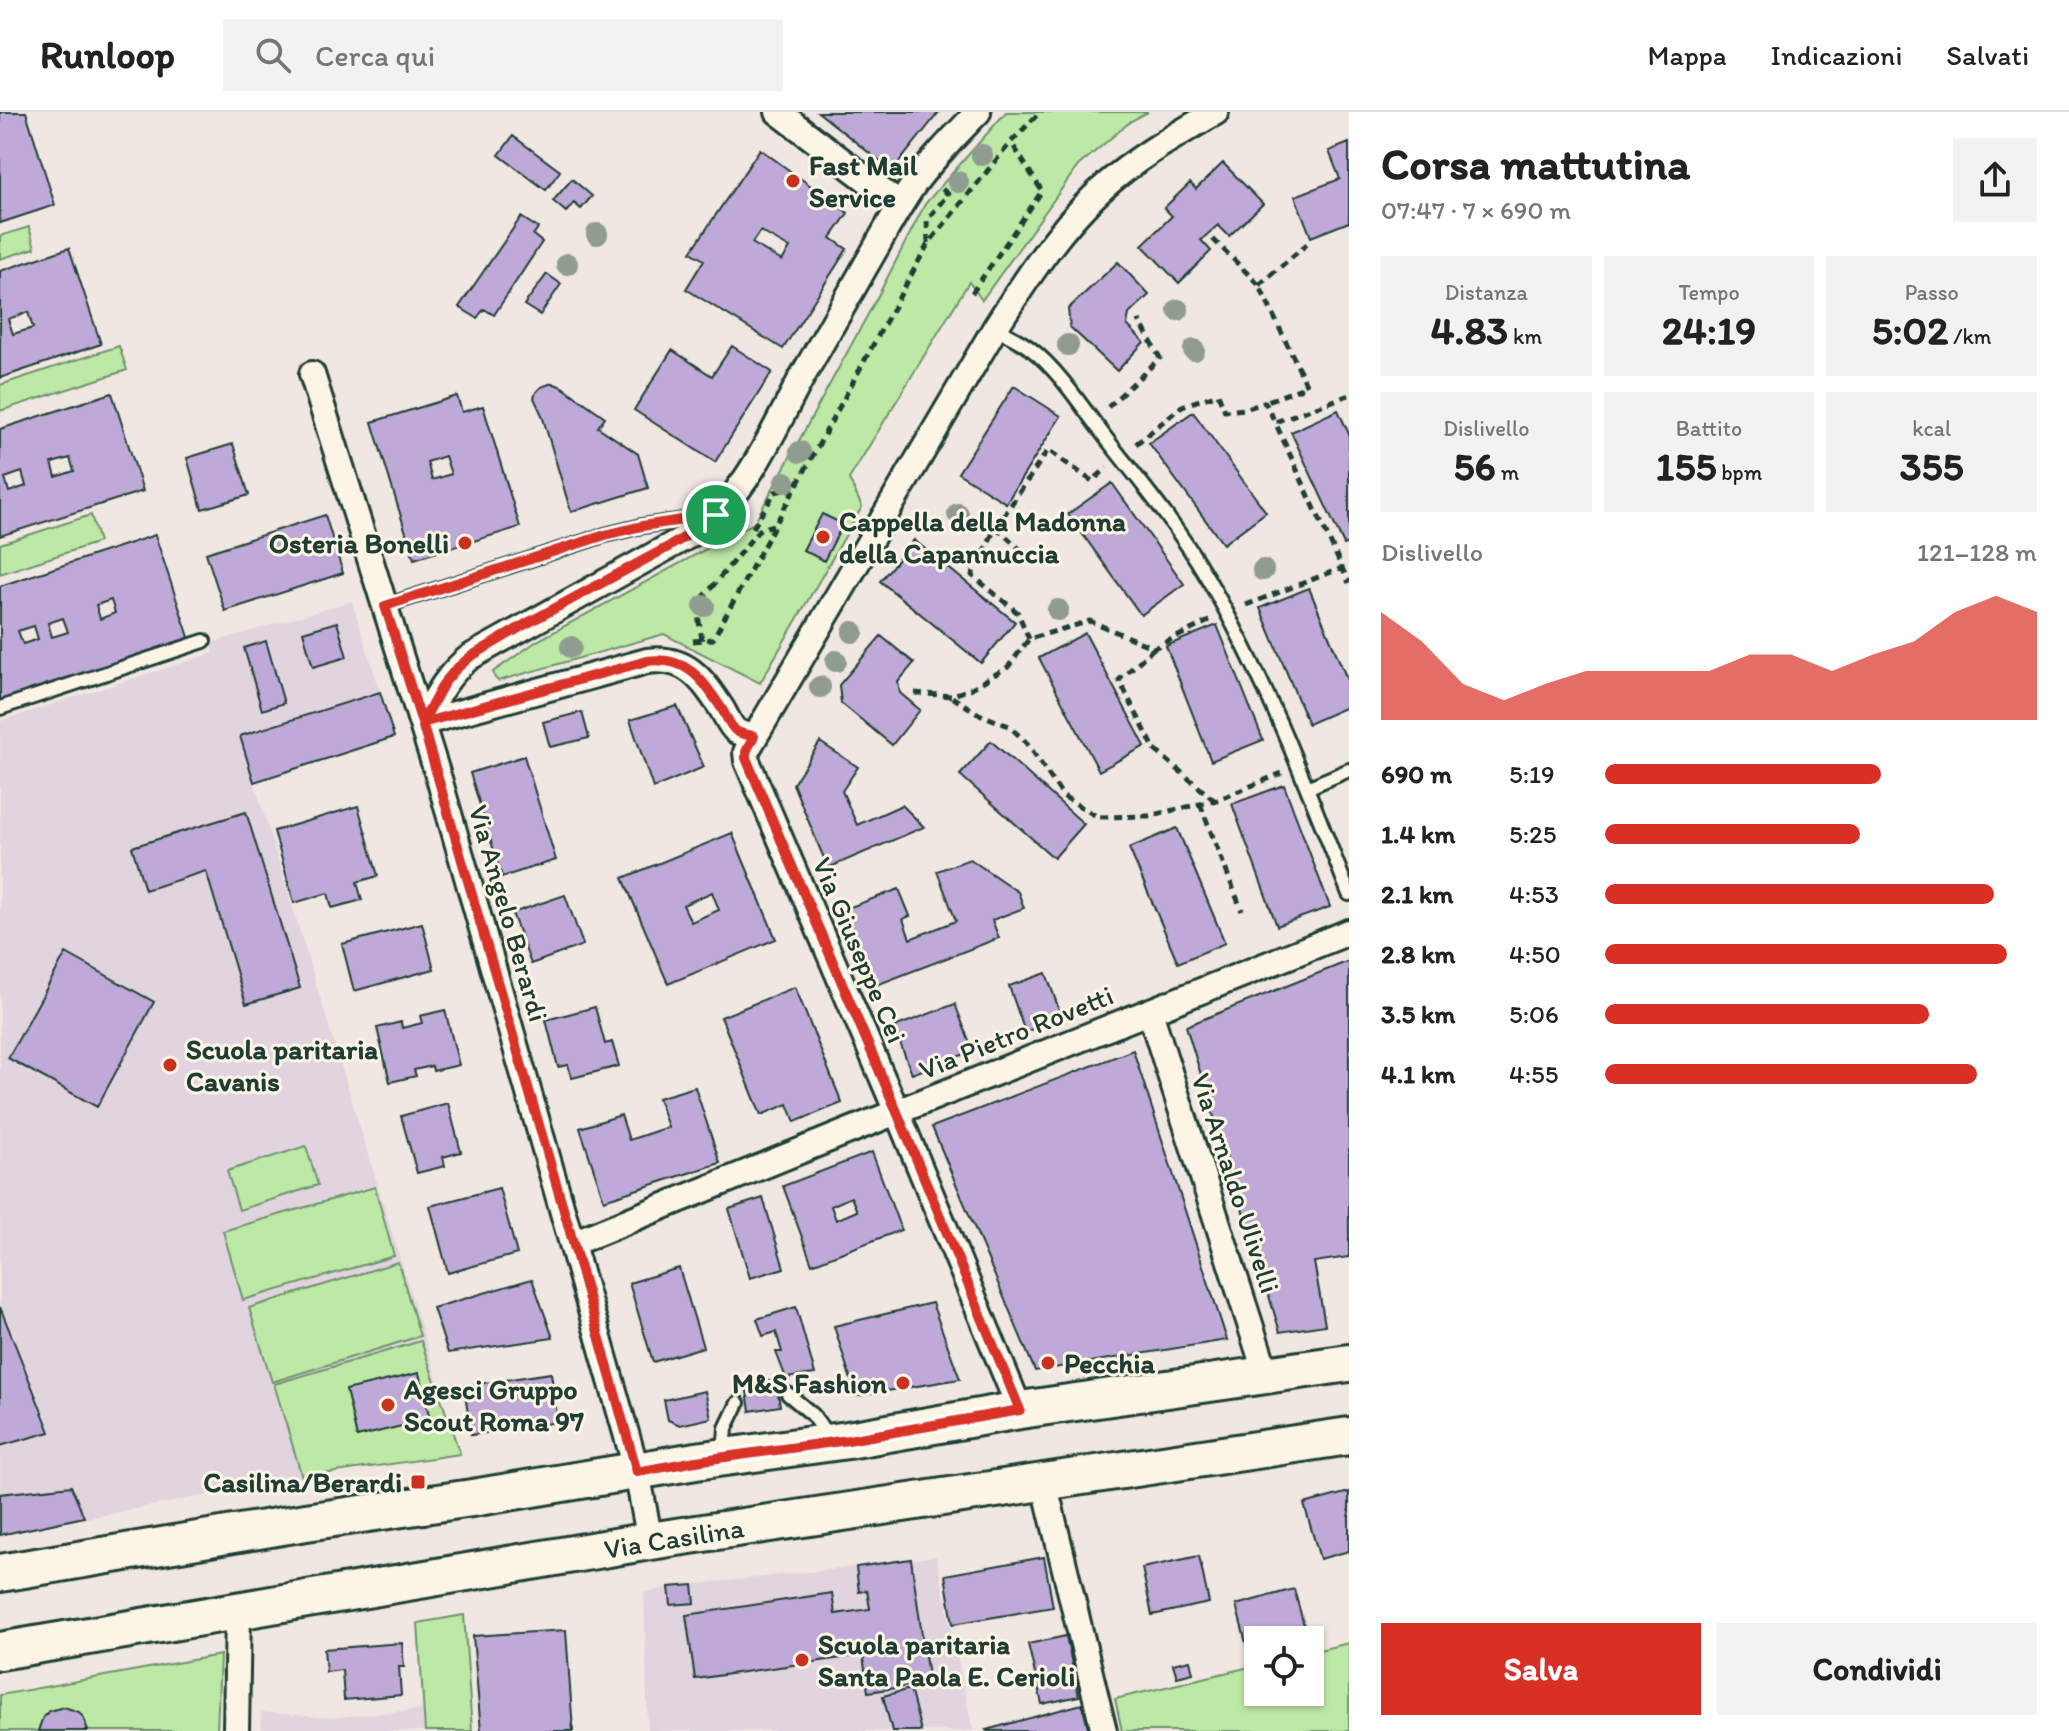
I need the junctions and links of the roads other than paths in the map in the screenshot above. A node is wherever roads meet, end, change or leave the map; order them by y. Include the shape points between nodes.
1 (778, 112) edge
2 (978, 112) edge
3 (1216, 112) edge
4 (900, 205) junction
5 (995, 328) junction
6 (312, 374) dead end
7 (716, 515) junction
8 (385, 606) junction
9 (204, 641) dead end
10 (0, 708) edge
11 (422, 723) junction
12 (754, 736) junction
13 (1349, 770) edge
14 (1307, 788) junction
15 (1349, 894) edge
16 (1349, 932) edge
17 (1150, 1012) junction
18 (897, 1112) junction
19 (573, 1243) junction
20 (1349, 1363) edge
21 (1266, 1374) junction
22 (788, 1394) dead end
23 (738, 1403) dead end
24 (1020, 1410) junction
25 (1349, 1436) edge
26 (831, 1442) junction
27 (724, 1458) junction
28 (637, 1472) junction
29 (1044, 1482) junction
30 (650, 1541) junction
31 (0, 1573) edge
32 (238, 1610) junction
33 (0, 1651) edge
34 (236, 1731) edge
35 (1104, 1731) edge

1 - 4 street
2 - 4 street
3 - 5 street via 1106,186 1057,238
4 - 7 street via 765,447
5 - 12 street
5 - 14 lane via 1023,343 1053,370 1186,544 1227,613
6 - 8 street, Via Angelo Berardi
7 - 8 lane via 605,535
7 - 11 street via 470,657 444,683
8 - 11 street, Via Angelo Berardi
9 - 10 lane
11 - 12 street via 661,660 679,663 696,675 735,730
11 - 19 street, Via Angelo Berardi
12 - 18 street, Via Giuseppe Cei via 746,758
13 - 14 lane
14 - 15 lane
16 - 17 street, Via Pietro Rovetti
17 - 18 street, Via Pietro Rovetti
17 - 21 street, Via Arnaldo Ulivelli
18 - 19 street, Via Pietro Rovetti
18 - 24 street, Via Giuseppe Cei
19 - 28 street, Via Angelo Berardi
20 - 21 main road
21 - 24 main road
22 - 26 lane via 813,1415
23 - 27 lane via 726,1428
24 - 26 main road
25 - 29 main road, Via Casilina
26 - 27 main road
27 - 28 main road
28 - 30 street, Via Angelo Berardi
28 - 31 main road
29 - 30 main road, Via Casilina
29 - 35 street
30 - 32 main road, Via Casilina
32 - 33 main road, Via Casilina
32 - 34 street

